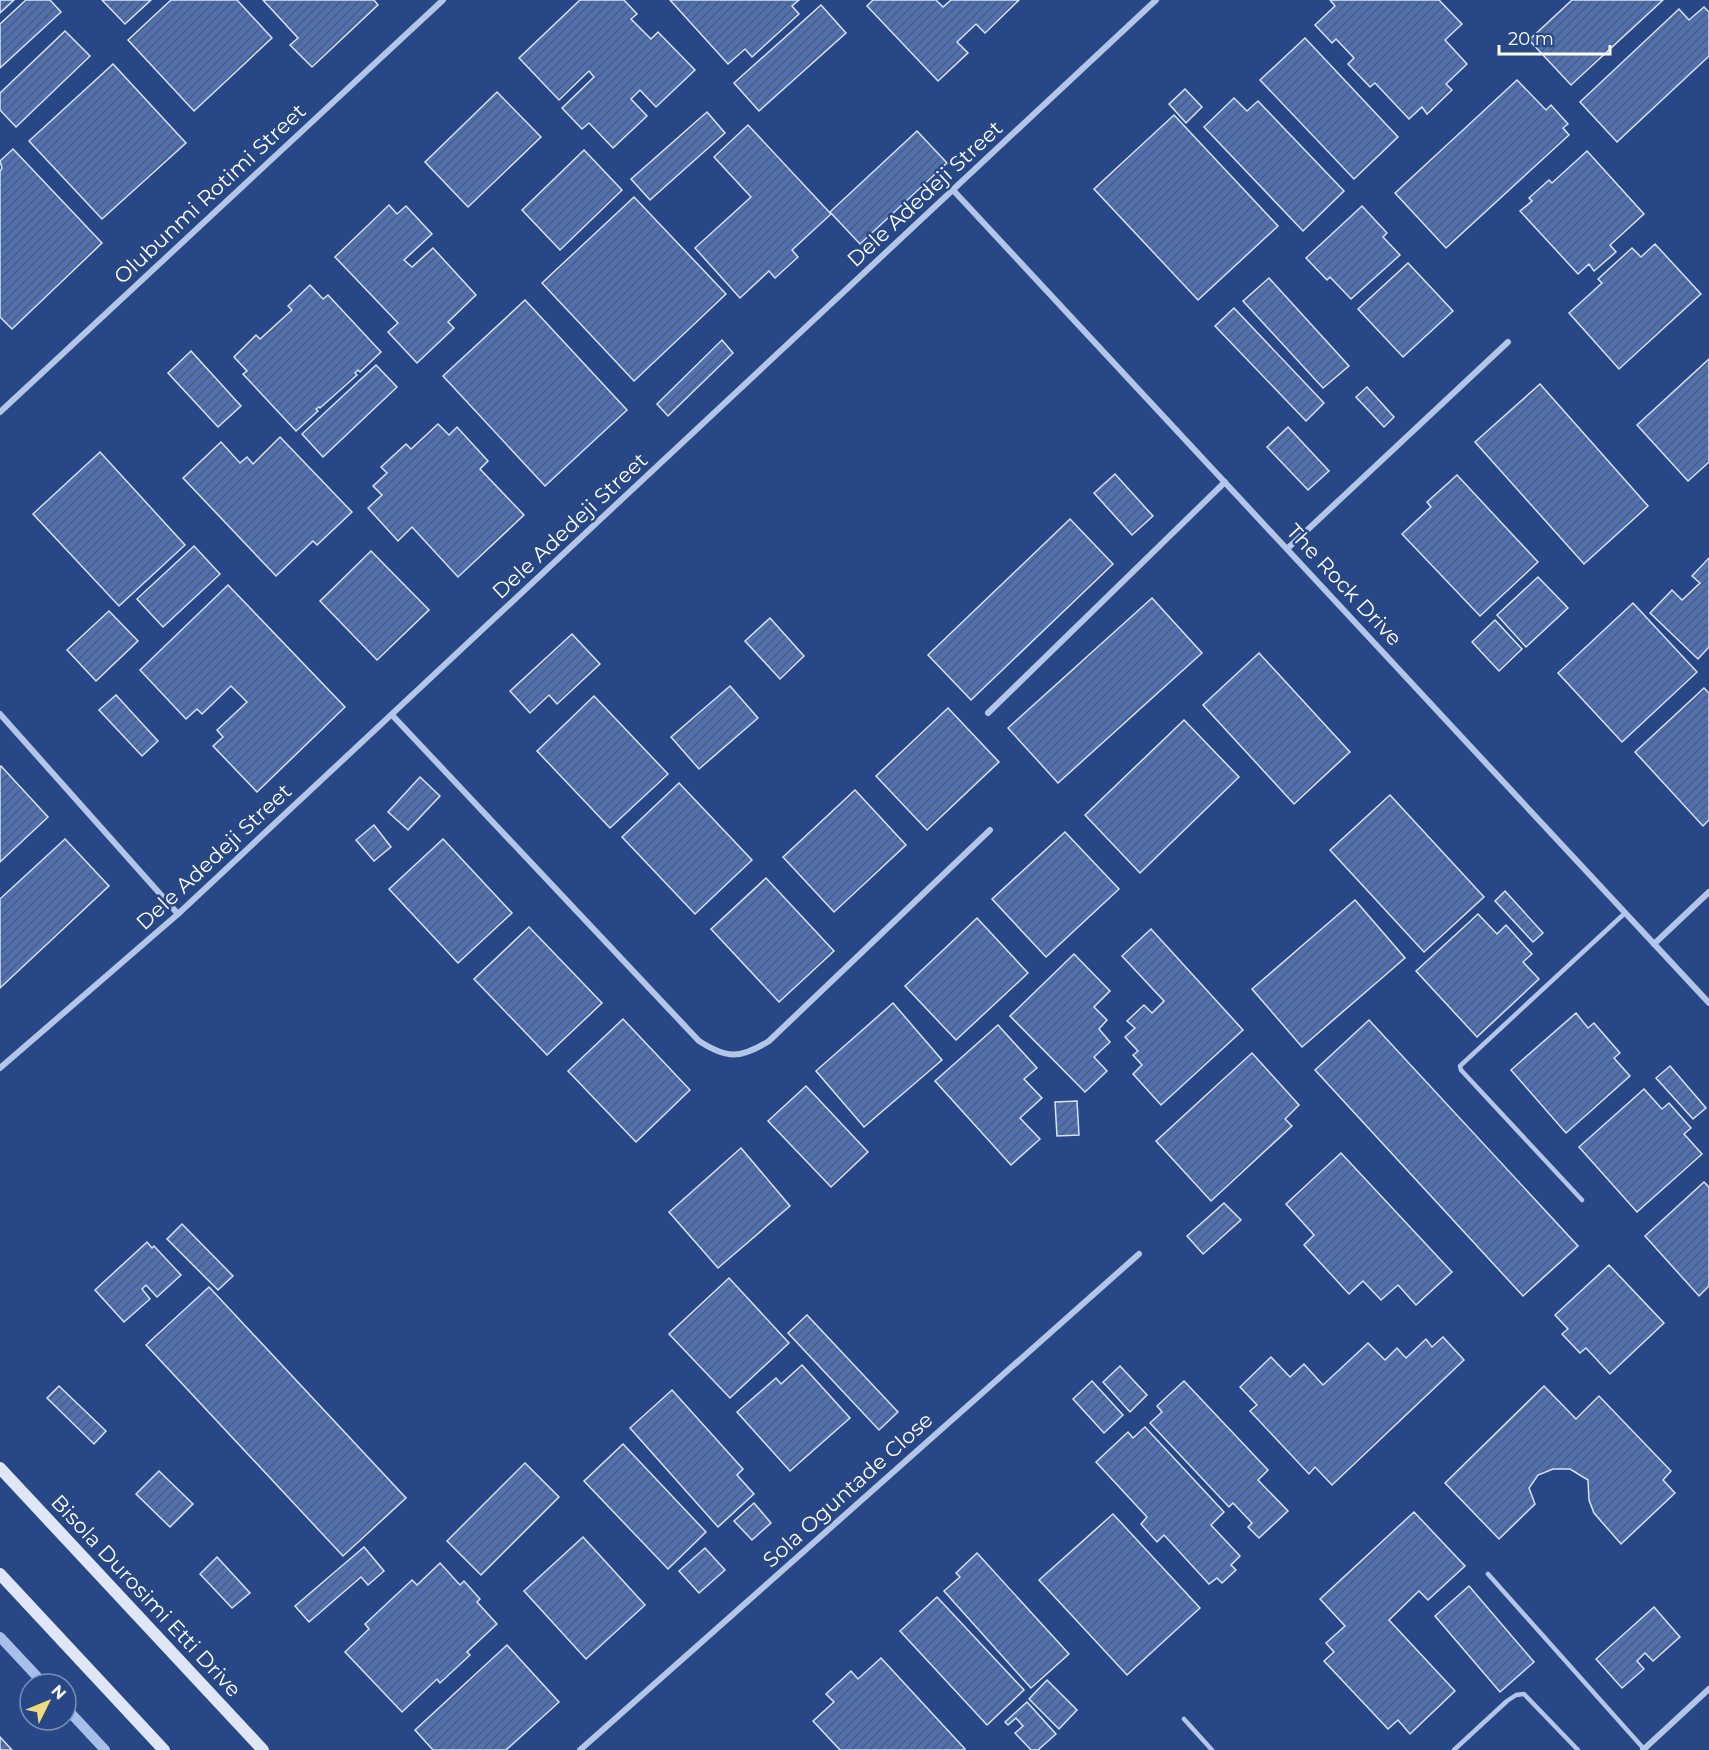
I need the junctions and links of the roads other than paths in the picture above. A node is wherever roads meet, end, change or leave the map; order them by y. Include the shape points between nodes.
1 (443, 0) edge
2 (1156, 0) edge
3 (953, 190) junction
4 (1508, 342) dead end
5 (0, 412) edge
6 (1225, 482) junction
7 (1287, 549) junction
8 (988, 713) dead end
9 (0, 714) edge
10 (392, 714) junction
11 (990, 830) dead end
12 (1709, 892) edge
13 (1625, 913) junction
14 (178, 914) junction
15 (1654, 944) junction
16 (1700, 994) junction
17 (1709, 994) edge
18 (1709, 1003) edge
19 (0, 1068) edge
20 (1582, 1200) dead end
21 (1139, 1254) dead end
22 (0, 1468) edge
23 (0, 1574) edge
24 (1488, 1574) dead end
25 (1709, 1689) edge
26 (1184, 1719) dead end
27 (164, 1750) edge
28 (263, 1750) edge
29 (580, 1750) edge
30 (1212, 1750) edge
31 (1454, 1750) edge
32 (1578, 1750) edge
33 (1644, 1750) edge

1 - 5 street, Olubunmi Rotimi Street
2 - 3 street, Dele Adedeji Street
3 - 6 street, The Rock Drive
3 - 10 street, Dele Adedeji Street
4 - 7 street
6 - 7 street, The Rock Drive
6 - 8 street
7 - 13 street, The Rock Drive
9 - 14 street
10 - 11 street via 699,1041 717,1052 735,1055 753,1051 769,1041
10 - 14 street, Dele Adedeji Street
12 - 15 street
13 - 15 street, The Rock Drive
13 - 20 lane via 1460,1066
14 - 19 street, Dele Adedeji Street
15 - 16 street, The Rock Drive
16 - 17 lane
16 - 18 street, The Rock Drive
21 - 29 street, Sola Oguntade Close
22 - 28 main road, Bisola Durosimi Etti Drive
23 - 27 main road
24 - 33 lane
25 - 33 street
26 - 30 lane
31 - 32 lane via 1507,1701 1524,1694

